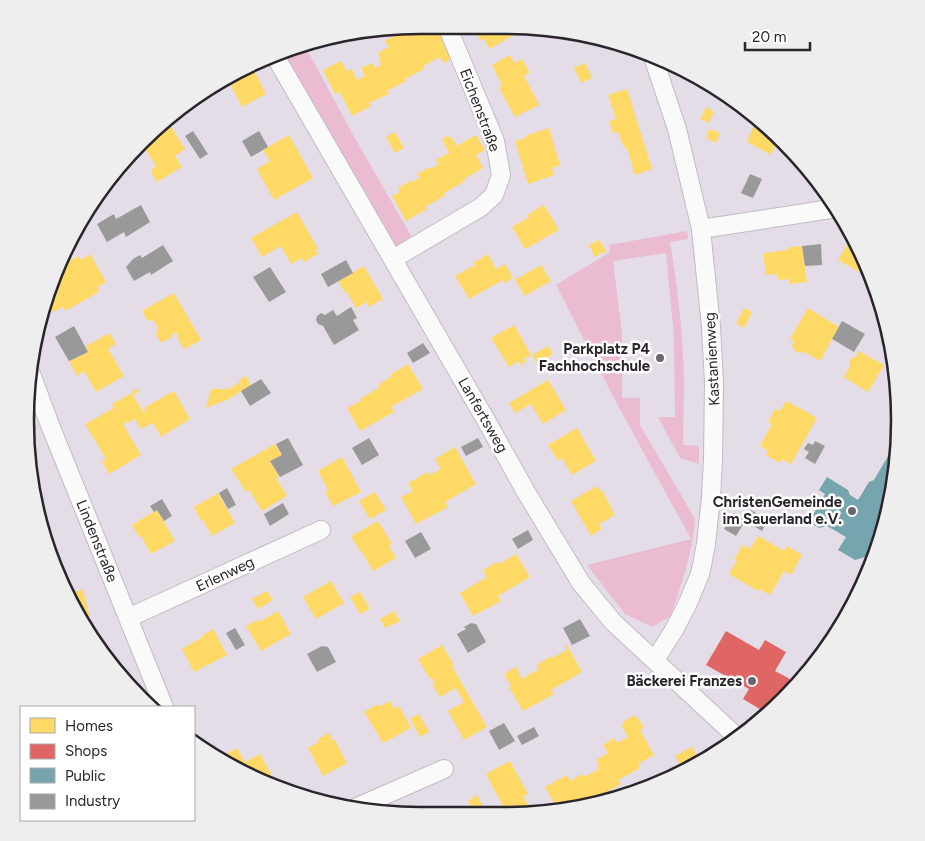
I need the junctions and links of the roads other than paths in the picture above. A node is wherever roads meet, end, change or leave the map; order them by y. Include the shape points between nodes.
1 (450, 34) edge
2 (278, 61) edge
3 (655, 64) edge
4 (828, 209) edge
5 (701, 229) junction
6 (393, 259) junction
7 (36, 386) edge
8 (321, 530) dead end
9 (128, 618) junction
10 (655, 660) junction
11 (164, 706) edge
12 (732, 733) edge
13 (444, 769) dead end
14 (366, 803) edge

1 - 6 street, Eichenstraße via 495,141 501,175 494,195 481,207
2 - 6 street, Lanfertsweg
3 - 5 street, Kastanienweg via 677,129
4 - 5 street
5 - 10 street, Kastanienweg via 714,382 713,459 706,544 700,574 687,605
6 - 10 street, Lanfertsweg via 526,492 582,583 613,622
7 - 9 street, Lindenstraße
8 - 9 street, Erlenweg
9 - 11 street, Lindenstraße
10 - 12 street, Lanfertsweg
13 - 14 street

